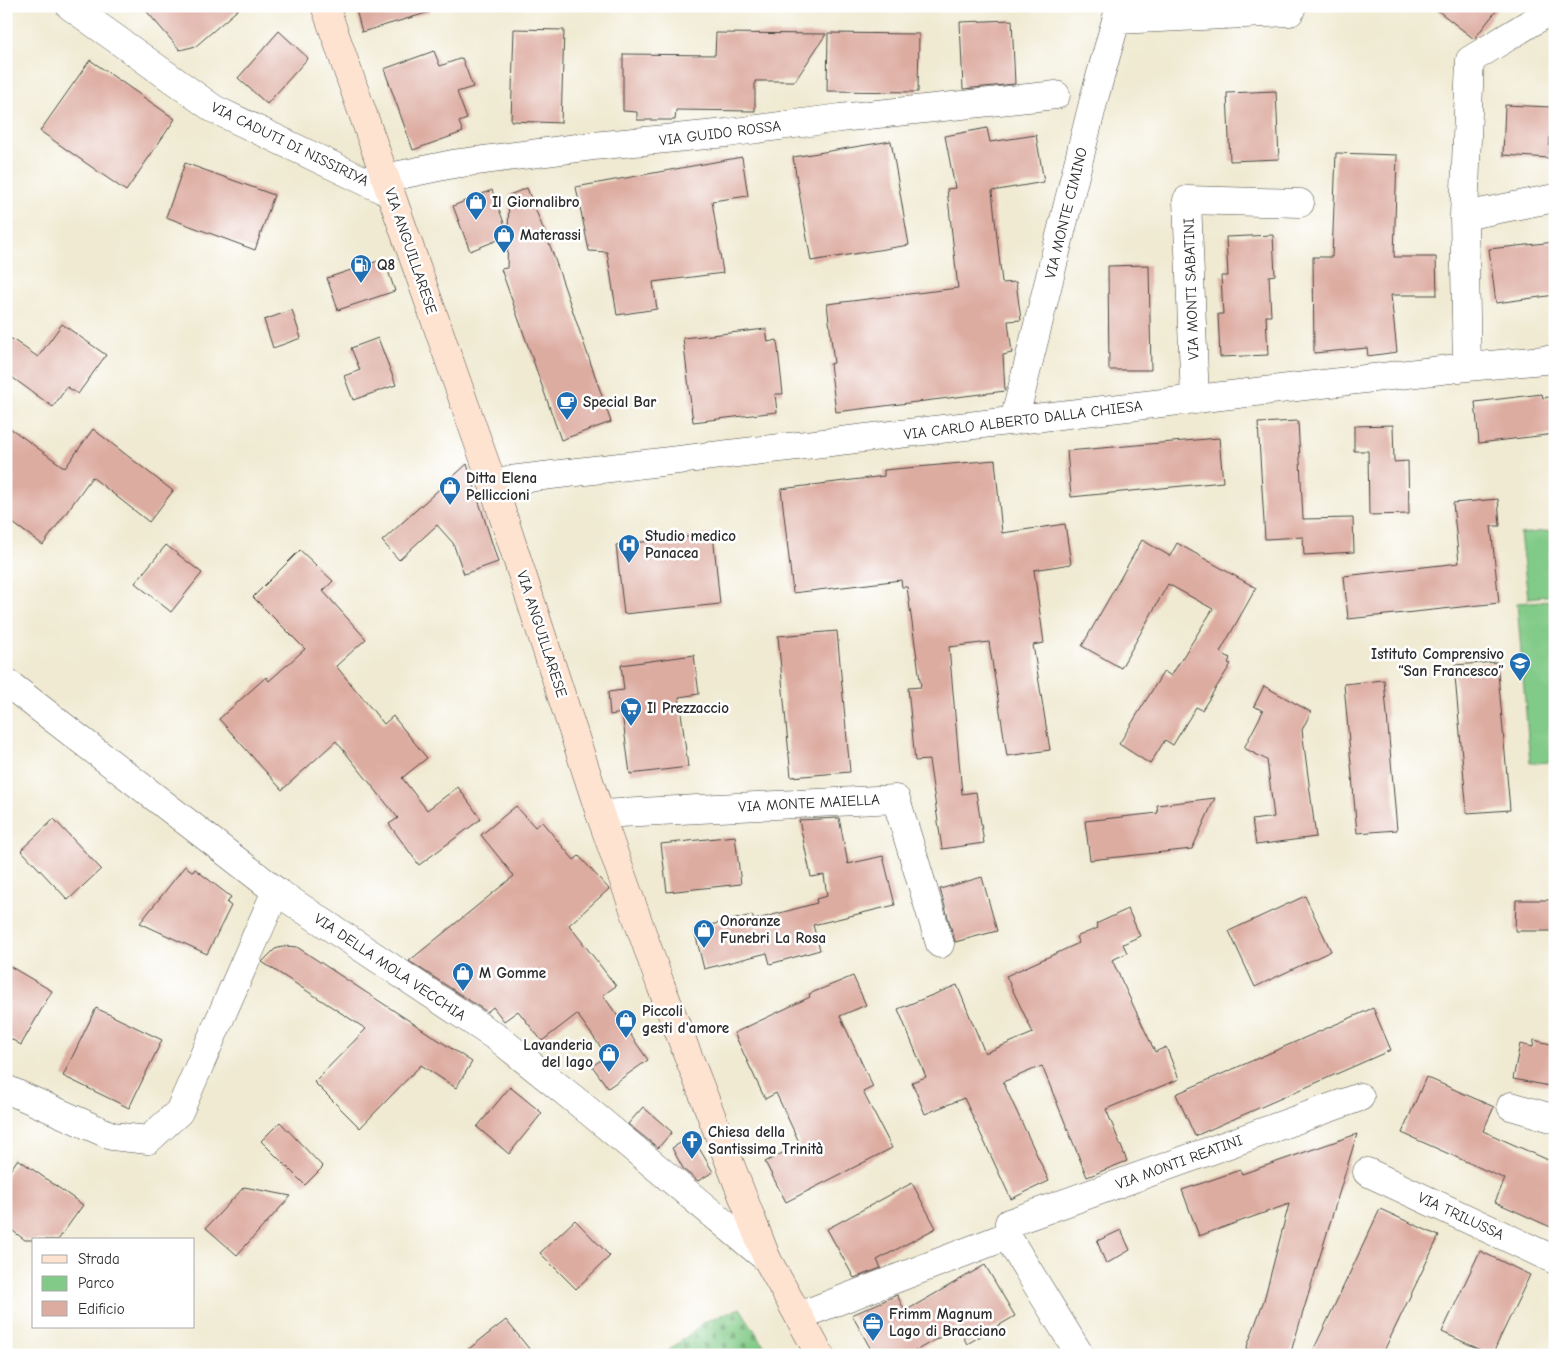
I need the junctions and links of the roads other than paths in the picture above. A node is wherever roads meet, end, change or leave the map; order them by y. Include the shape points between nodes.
1 (70, 6) edge
2 (325, 6) edge
3 (1292, 6) edge
4 (1555, 8) edge
5 (1118, 13) edge
6 (1056, 95) dead end
7 (388, 185) junction
8 (1555, 198) edge
9 (1300, 203) dead end
10 (1464, 216) junction
11 (1555, 359) edge
12 (1467, 366) junction
13 (1195, 400) junction
14 (1014, 421) junction
15 (492, 482) junction
16 (6, 682) edge
17 (600, 814) junction
18 (276, 891) junction
19 (940, 944) dead end
20 (6, 1089) edge
21 (1360, 1097) dead end
22 (1511, 1106) dead end
23 (1555, 1119) edge
24 (1367, 1172) dead end
25 (1007, 1236) junction
26 (767, 1259) junction
27 (1555, 1260) edge
28 (799, 1316) junction
29 (820, 1355) edge
30 (1080, 1355) edge

1 - 7 street, VIA CADUTI DI NISSIRIYA via 214,109
2 - 7 main road, VIA ANGUILLARESE
3 - 5 street via 1290,12
4 - 10 street via 1470,60
5 - 14 street, VIA MONTE CIMINO
6 - 7 street, VIA GUIDO ROSSA via 453,164
7 - 15 main road, VIA ANGUILLARESE
8 - 10 street
9 - 13 street, VIA MONTI SABATINI via 1187,200
10 - 12 street
11 - 12 street, VIA CARLO ALBERTO DALLA CHIESA
12 - 13 street, VIA CARLO ALBERTO DALLA CHIESA
13 - 14 street, VIA CARLO ALBERTO DALLA CHIESA
14 - 15 street, VIA CARLO ALBERTO DALLA CHIESA
15 - 17 main road, VIA ANGUILLARESE
16 - 18 street, VIA DELLA MOLA VECCHIA
17 - 19 street, VIA MONTE MAIELLA via 896,799
17 - 26 main road, VIA ANGUILLARESE via 661,986
18 - 20 street via 179,1112 148,1140 112,1136
18 - 26 street, VIA DELLA MOLA VECCHIA via 499,1039
21 - 25 street, VIA MONTI REATINI via 1009,1223
22 - 23 street
24 - 27 street, VIA TRILUSSA
25 - 28 street
25 - 30 street
26 - 28 main road, VIA ANGUILLARESE
28 - 29 main road, VIA ANGUILLARESE

